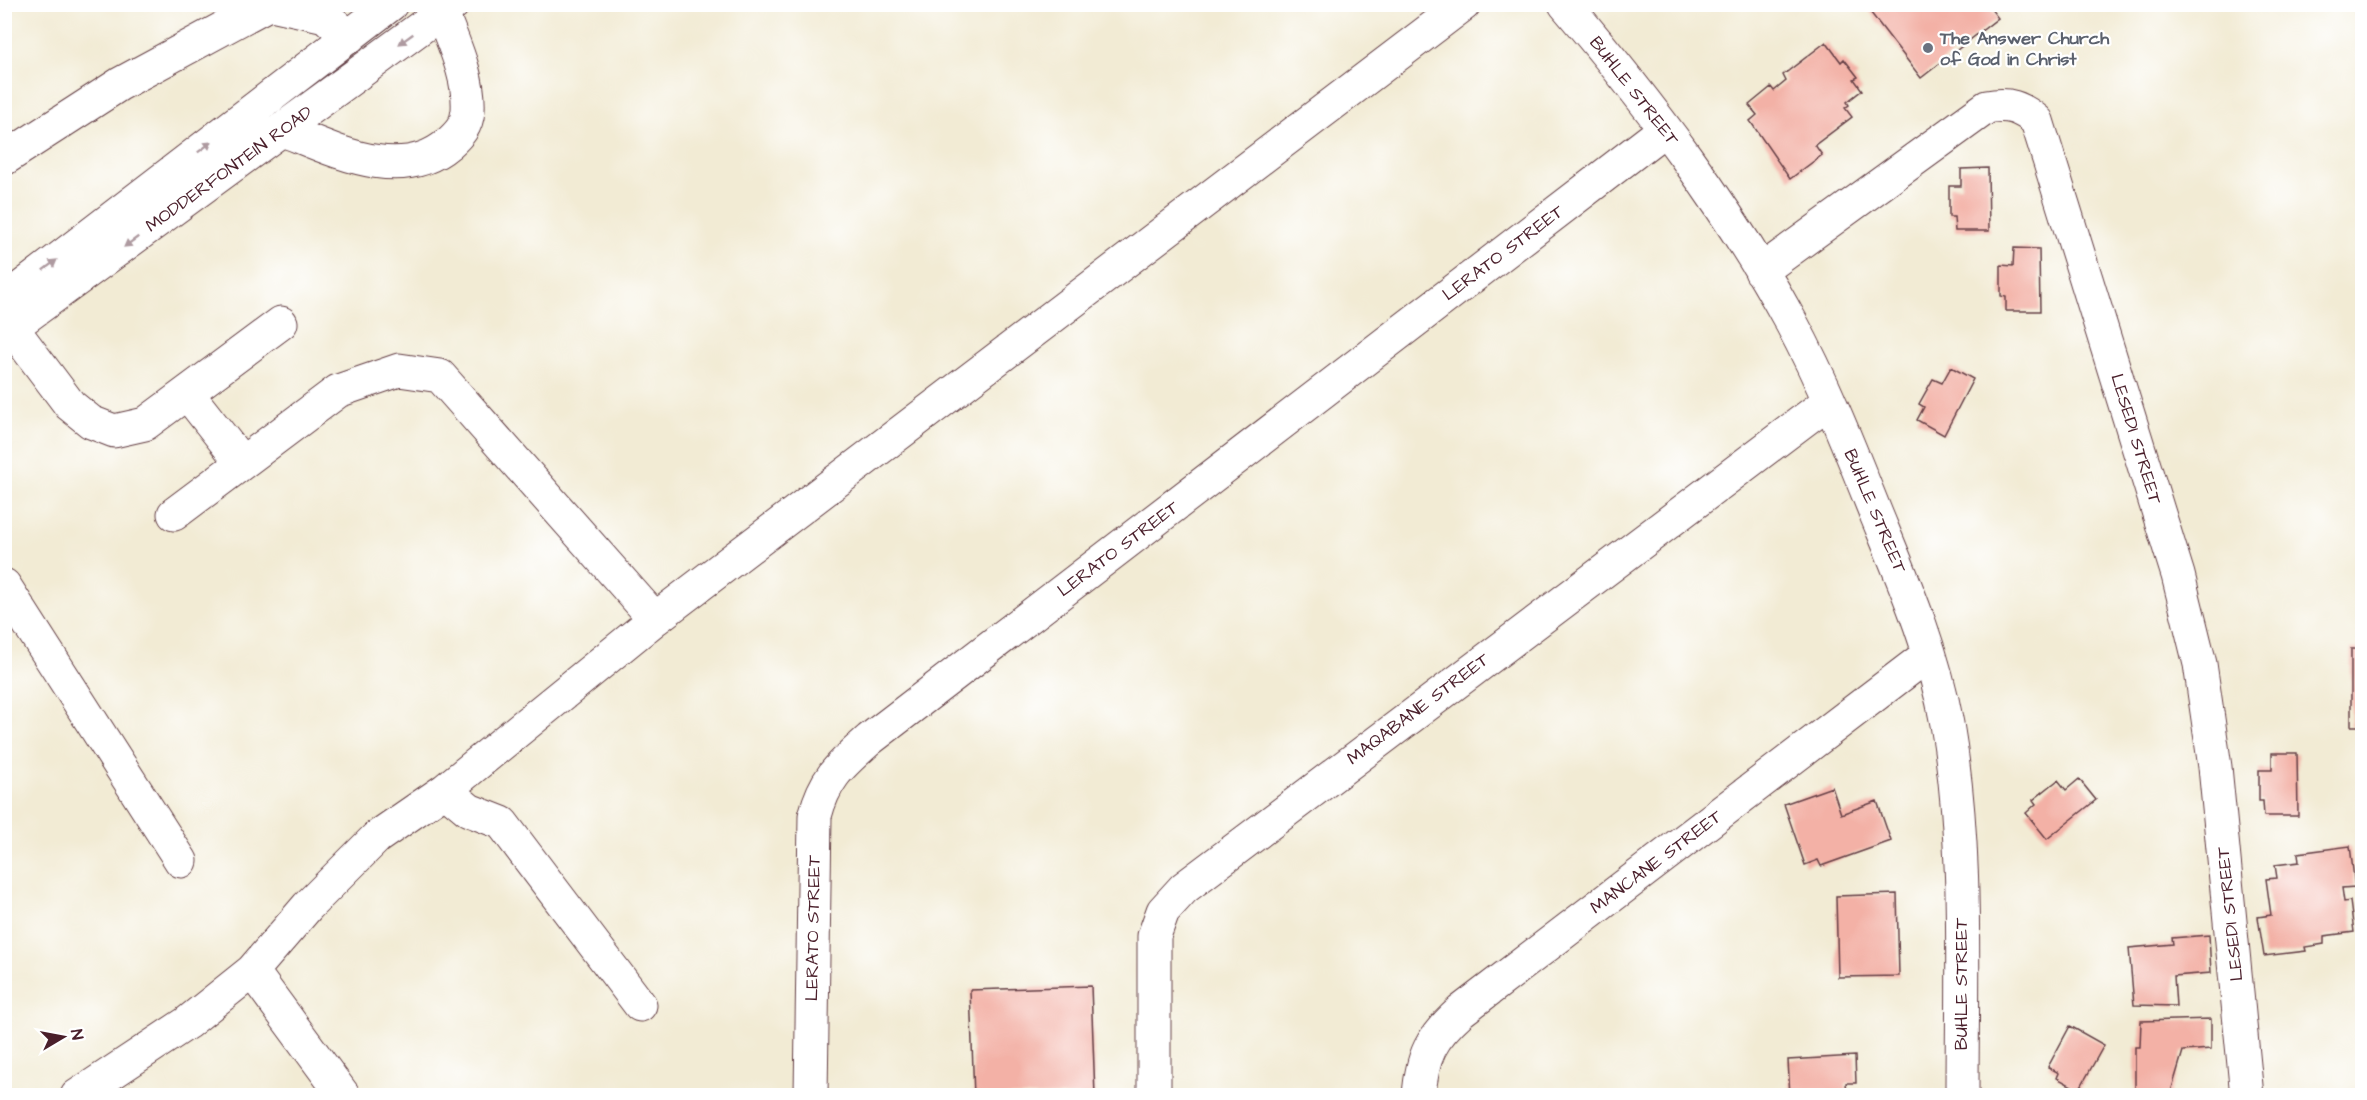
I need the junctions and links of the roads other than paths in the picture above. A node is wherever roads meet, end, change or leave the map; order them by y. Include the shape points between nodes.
1 (269, 4) edge
2 (391, 4) edge
3 (1464, 4) edge
4 (1565, 4) edge
5 (448, 9) edge
6 (349, 37) junction
7 (1665, 129) junction
8 (283, 130) junction
9 (4, 159) edge
10 (1761, 271) junction
11 (7, 321) edge
12 (281, 323) dead end
13 (187, 393) junction
14 (1828, 402) junction
15 (242, 463) junction
16 (174, 514) dead end
17 (4, 585) edge
18 (655, 619) junction
19 (1929, 654) junction
20 (445, 790) junction
21 (181, 861) dead end
22 (252, 971) junction
23 (640, 1005) dead end
24 (76, 1095) edge
25 (344, 1095) edge
26 (811, 1095) edge
27 (1154, 1095) edge
28 (1419, 1095) edge
29 (1962, 1095) edge
30 (2247, 1095) edge

1 - 6 street via 325,16
1 - 9 street via 120,84
2 - 6 street, MODDERFONTEIN ROAD
3 - 18 street
4 - 7 street, BUHLE STREET
5 -> 8 street, MODDERFONTEIN ROAD
5 - 8 street via 464,72 468,110 462,132 439,151 396,164 353,157
11 -> 6 street, MODDERFONTEIN ROAD
7 - 10 street, BUHLE STREET
7 - 26 street, LERATO STREET via 870,739 838,768 821,791 815,816
8 -> 11 street, MODDERFONTEIN ROAD
10 - 14 street, BUHLE STREET via 1792,324
10 - 30 street, LESEDI STREET via 1987,107 2003,104 2021,108 2037,121 2178,575 2200,664 2215,767
11 - 13 street via 70,405 91,422 114,431 145,424
12 - 13 street
13 - 15 street
14 - 19 street, BUHLE STREET via 1905,583
14 - 27 street, MAQABANE STREET via 1184,888 1163,911 1154,936
15 - 16 street
15 - 18 street via 338,391 399,370 440,376
17 - 21 street
18 - 20 street
19 - 28 street, MANCANE STREET via 1461,1011 1438,1032 1426,1052
19 - 29 street, BUHLE STREET via 1947,723 1957,811
20 - 22 street via 377,837 308,906
20 - 23 street via 469,810 502,823
22 - 24 street via 187,1023
22 - 25 street

